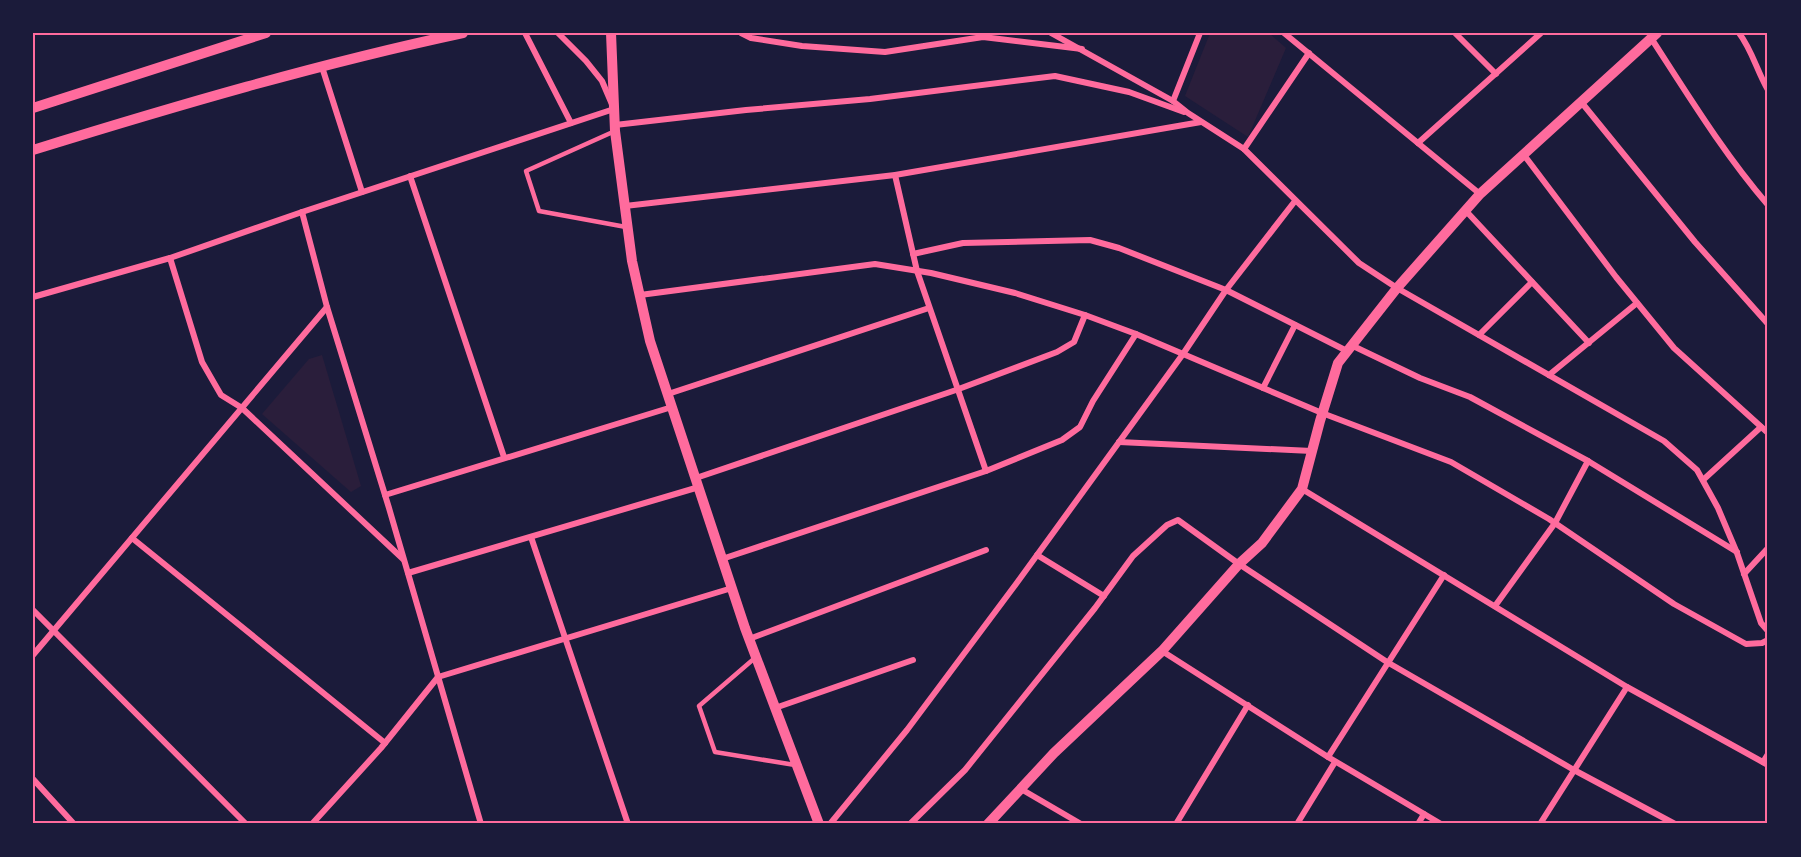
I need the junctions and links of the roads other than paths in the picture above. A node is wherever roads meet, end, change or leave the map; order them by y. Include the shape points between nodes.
1 (266, 33) edge
2 (464, 33) edge
3 (525, 33) edge
4 (558, 33) edge
5 (611, 33) edge
6 (741, 33) edge
7 (1051, 33) edge
8 (1200, 33) edge
9 (1284, 33) edge
10 (1455, 33) edge
11 (1541, 33) edge
12 (1739, 33) edge
13 (1654, 36) edge
14 (1082, 49) junction
15 (1309, 53) junction
16 (322, 67) junction
17 (1496, 74) junction
18 (1768, 90) edge
19 (1173, 101) junction
20 (1582, 103) junction
21 (33, 108) edge
22 (614, 109) junction
23 (1188, 113) junction
24 (1201, 122) junction
25 (571, 123) junction
26 (615, 128) junction
27 (1418, 143) junction
28 (1244, 149) junction
29 (33, 150) edge
30 (1524, 155) junction
31 (895, 175) junction
32 (410, 176) junction
33 (362, 192) junction
34 (1480, 194) junction
35 (1295, 201) junction
36 (1768, 204) edge
37 (625, 206) junction
38 (1466, 211) junction
39 (302, 212) junction
40 (628, 228) junction
41 (913, 254) junction
42 (170, 258) junction
43 (917, 271) junction
44 (1532, 282) junction
45 (1396, 288) junction
46 (1226, 290) junction
47 (640, 295) junction
48 (33, 297) edge
49 (1637, 303) junction
50 (327, 307) junction
51 (929, 308) junction
52 (1085, 315) junction
53 (1768, 324) edge
54 (1295, 325) junction
55 (1136, 334) junction
56 (1479, 335) junction
57 (1589, 343) junction
58 (1349, 348) junction
59 (1183, 354) junction
60 (1549, 375) junction
61 (1263, 388) junction
62 (956, 390) junction
63 (668, 394) junction
64 (672, 407) junction
65 (242, 408) junction
66 (1322, 413) junction
67 (1761, 427) junction
68 (1768, 433) edge
69 (1119, 442) junction
70 (1312, 451) junction
71 (504, 457) junction
72 (1588, 461) junction
73 (986, 471) junction
74 (1703, 480) junction
75 (697, 483) junction
76 (1302, 489) junction
77 (385, 495) junction
78 (1555, 523) junction
79 (531, 537) junction
80 (132, 538) junction
81 (1768, 548) edge
82 (986, 550) dead end
83 (1737, 553) junction
84 (1037, 555) junction
85 (722, 559) junction
86 (404, 560) junction
87 (1239, 564) junction
88 (408, 573) junction
89 (1744, 574) junction
90 (1444, 575) junction
91 (732, 588) junction
92 (1104, 596) junction
93 (1495, 606) junction
94 (33, 610) edge
95 (1768, 631) edge
96 (53, 632) junction
97 (566, 638) junction
98 (749, 639) junction
99 (1768, 640) edge
100 (1162, 651) junction
101 (33, 655) edge
102 (756, 657) junction
103 (913, 660) dead end
104 (1387, 662) junction
105 (438, 677) junction
106 (1627, 687) junction
107 (1248, 705) junction
108 (775, 708) junction
109 (385, 743) junction
110 (1768, 754) edge
111 (1328, 758) junction
112 (1335, 762) junction
113 (1766, 763) edge
114 (797, 765) junction
115 (1574, 770) junction
116 (33, 779) edge
117 (1021, 789) junction
118 (1424, 814) junction
119 (74, 824) edge
120 (246, 824) edge
121 (312, 824) edge
122 (480, 824) edge
123 (628, 824) edge
124 (819, 824) edge
125 (830, 824) edge
126 (910, 824) edge
127 (988, 824) edge
128 (1081, 824) edge
129 (1176, 824) edge
130 (1297, 824) edge
131 (1418, 824) edge
132 (1441, 824) edge
133 (1540, 824) edge
134 (1675, 824) edge

1 - 21 street
2 - 16 street
3 - 25 street
4 - 22 street via 602,81
5 - 22 street
6 - 14 street via 802,46 885,52 982,37
7 - 14 street
8 - 19 street
9 - 15 street
10 - 17 street
11 - 17 street
12 - 18 street via 1748,44
13 - 20 street
13 - 36 street via 1708,125
14 - 19 street
15 - 27 street
15 - 28 street
16 - 29 street
16 - 33 street
17 - 27 street
19 - 23 street
20 - 30 street
20 - 53 street via 1695,242
22 - 25 street
22 - 26 street
23 - 24 street
23 - 26 street via 1129,92 1055,76
24 - 28 street
24 - 31 street
25 - 32 street
26 - 37 street
26 - 40 lane via 526,171 539,211
27 - 34 street
28 - 35 street
30 - 34 street
30 - 49 street
31 - 37 street
31 - 41 street
32 - 33 street
32 - 71 street
33 - 39 street
34 - 38 street
35 - 45 street via 1359,263
35 - 46 street
37 - 40 street
38 - 44 street
38 - 45 street
39 - 42 street
39 - 50 street
40 - 47 street
41 - 43 street
41 - 46 street via 963,243 1090,240
42 - 48 street
42 - 65 street via 202,362 221,395
43 - 47 street via 875,264
43 - 51 street
43 - 52 street via 1015,293
44 - 56 street
44 - 57 street
45 - 56 street
45 - 58 street
46 - 54 street
46 - 59 street
47 - 63 street
49 - 57 street
49 - 67 street via 1674,348
50 - 65 street
50 - 77 street
51 - 62 street
51 - 63 street
52 - 55 street
52 - 62 street via 1074,342 1057,352
54 - 58 street
54 - 61 street
55 - 59 street
55 - 73 street via 1080,427 1062,440
56 - 60 street
57 - 60 street
58 - 66 street via 1338,363
58 - 72 street via 1470,397
59 - 61 street
59 - 69 street
60 - 74 street via 1664,441
61 - 66 street
62 - 73 street
62 - 75 street
63 - 64 street
64 - 71 street
64 - 75 street
65 - 80 street
65 - 86 street
66 - 70 street
66 - 78 street via 1451,462
67 - 68 street
67 - 74 street
69 - 70 street
69 - 84 street
70 - 76 street
71 - 77 street
72 - 78 street
72 - 83 street
73 - 85 street
74 - 83 street
75 - 79 street
75 - 85 street
76 - 87 street via 1262,543
76 - 90 street
77 - 86 street
78 - 93 street
78 - 99 street via 1684,610 1746,644
79 - 88 street
79 - 97 street
80 - 96 street
80 - 109 street
81 - 89 street
82 - 98 street
83 - 89 street
84 - 92 street
84 - 125 street via 908,730
85 - 91 street
86 - 88 street
87 - 92 street via 1178,520 1132,556
87 - 100 street
87 - 104 street
88 - 105 street
89 - 95 street via 1761,623
90 - 93 street
90 - 104 street
91 - 97 street
91 - 98 street
92 - 126 street via 965,770
93 - 106 street
94 - 96 street
96 - 101 street
96 - 120 street
97 - 105 street
97 - 123 street
98 - 102 street
100 - 107 street
100 - 117 street
102 - 108 street
102 - 114 lane via 699,706 715,752
103 - 108 street
104 - 111 street
104 - 115 street
105 - 109 street
105 - 122 street
106 - 113 street
106 - 115 street
107 - 111 street
107 - 129 street
108 - 114 street
109 - 121 street
110 - 113 street
111 - 112 street
112 - 118 street
112 - 130 street
114 - 124 street
115 - 133 street
115 - 134 street
116 - 119 street
117 - 127 street
117 - 128 street
118 - 131 street
118 - 132 street

